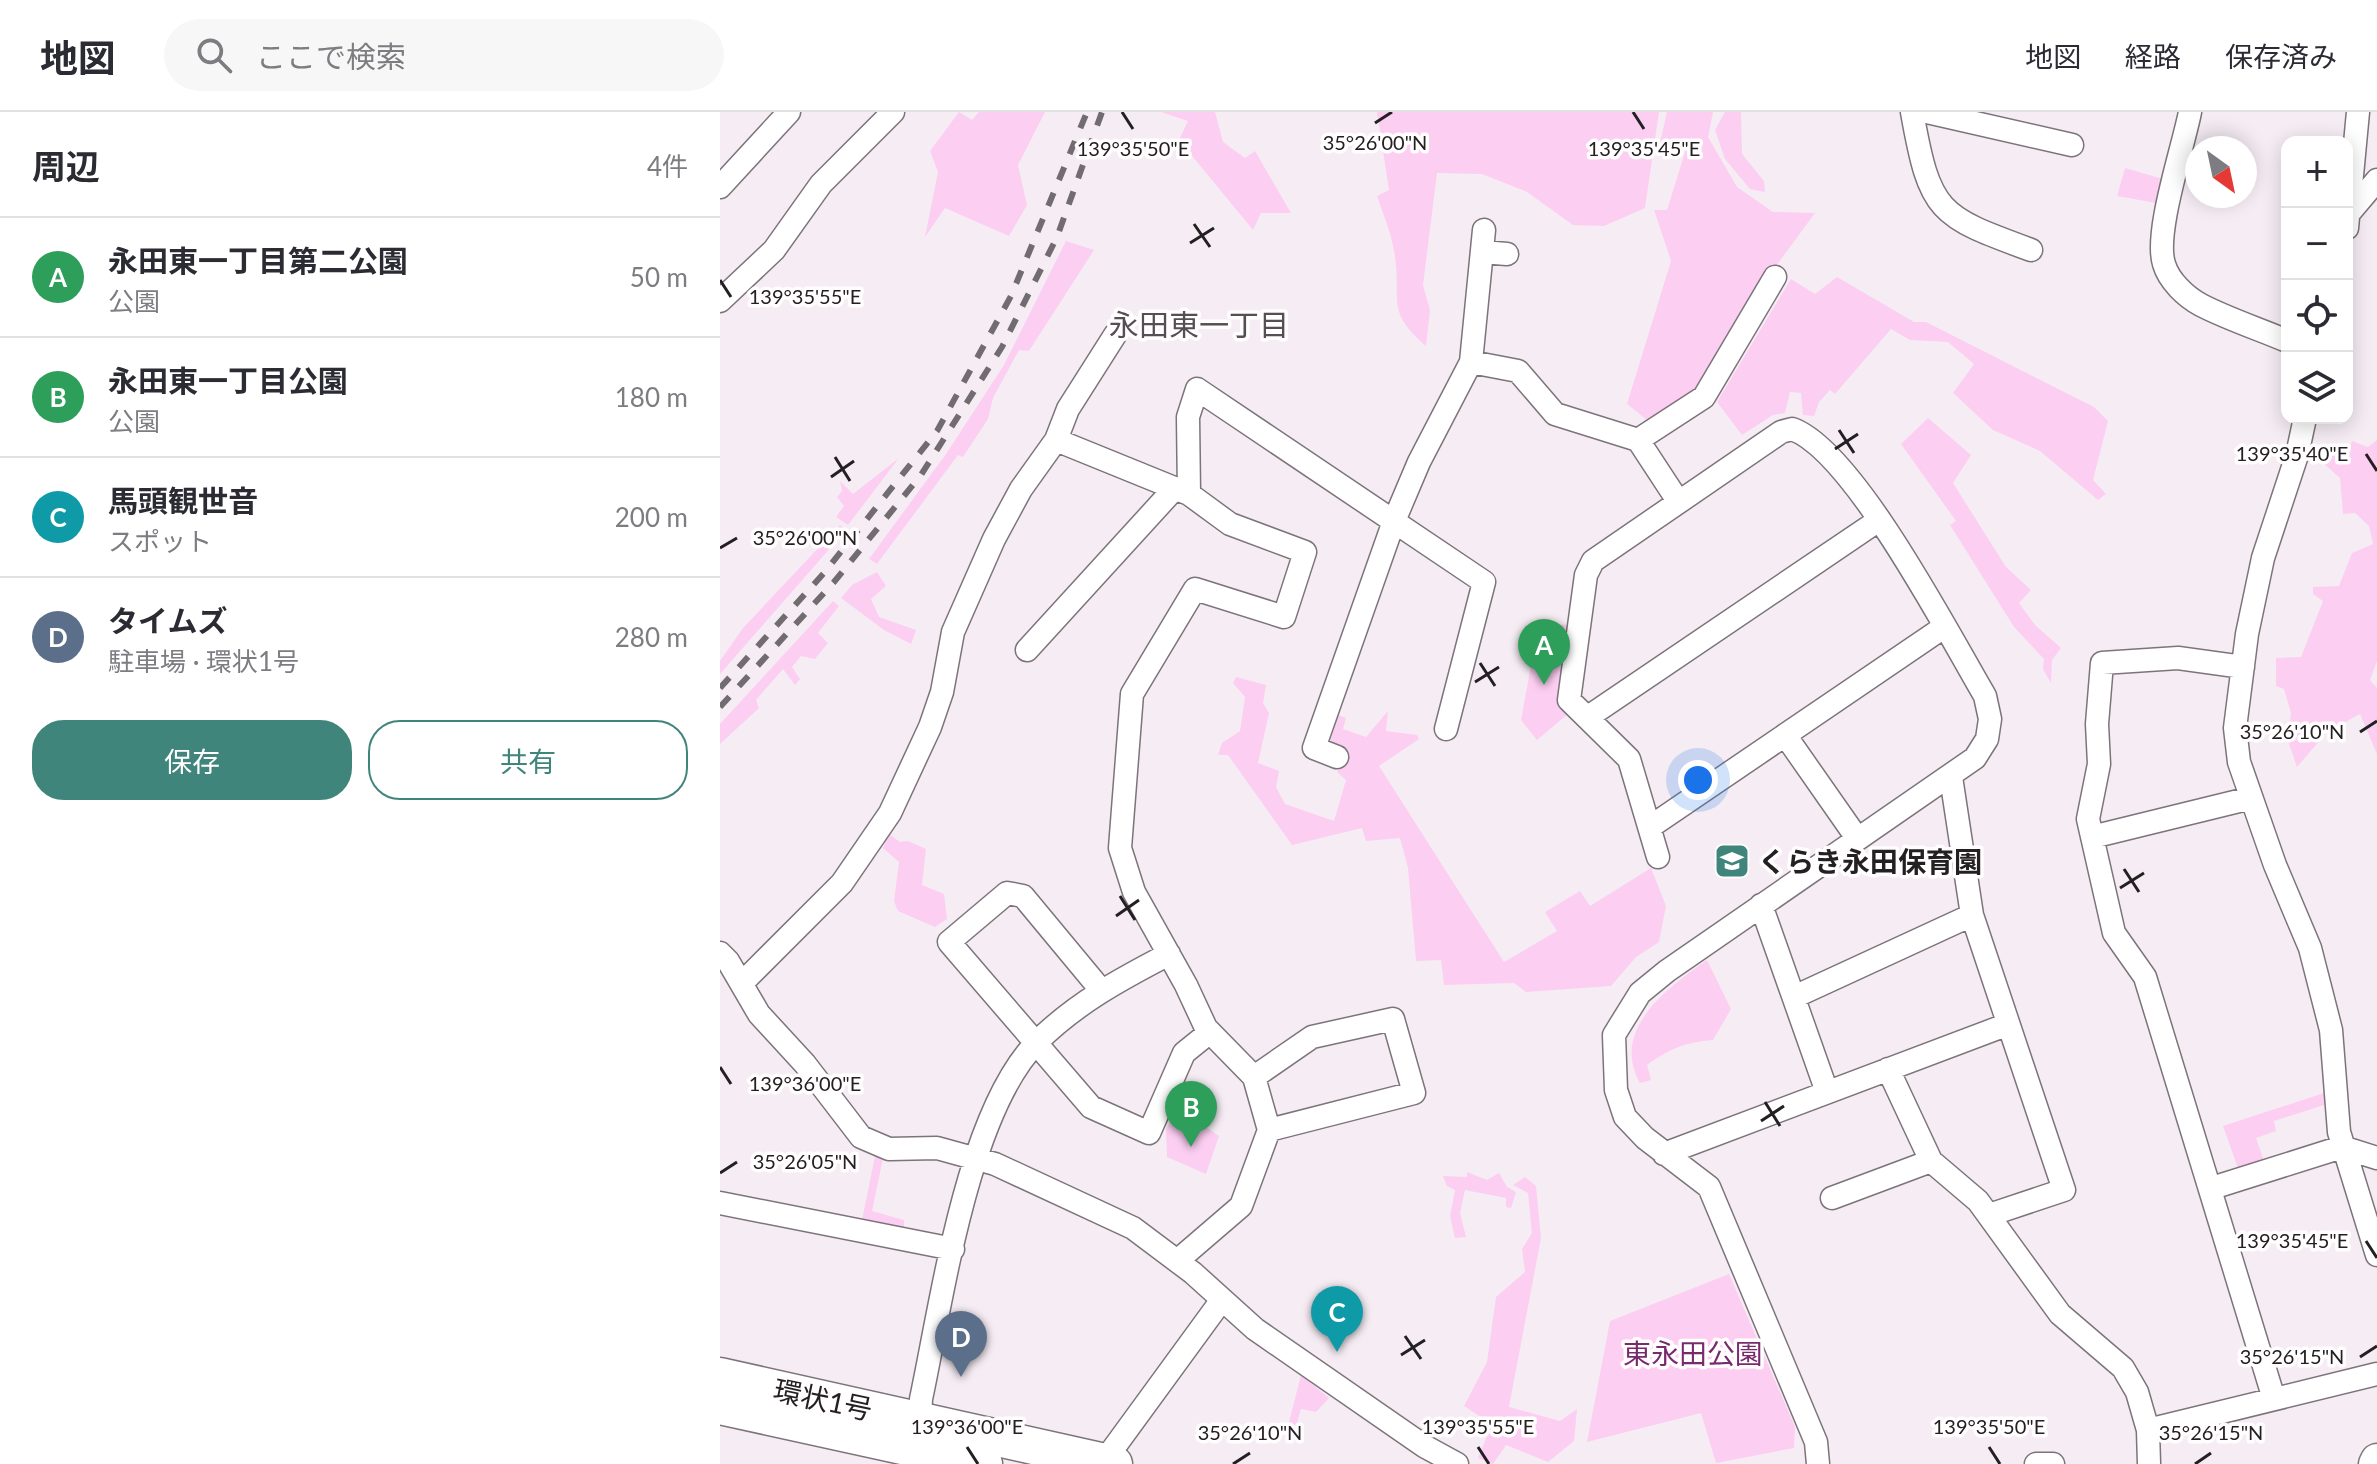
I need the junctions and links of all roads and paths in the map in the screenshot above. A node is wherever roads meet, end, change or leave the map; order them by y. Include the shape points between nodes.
1 (789, 112) edge
2 (1912, 112) edge
3 (1927, 112) edge
4 (2190, 112) edge
5 (2358, 112) edge
6 (884, 115) edge
7 (2003, 120) edge
8 (2072, 145) dead end
9 (2377, 180) edge
10 (720, 187) edge
11 (2350, 208) edge
12 (2353, 214) edge
13 (2031, 250) dead end
14 (1507, 254) dead end
15 (1775, 277) dead end
16 (720, 301) edge
17 (1115, 335) dead end
18 (2281, 338) edge
19 (1471, 362) junction
20 (2304, 424) edge
21 (1056, 440) junction
22 (1638, 440) junction
23 (1182, 491) junction
24 (1678, 501) junction
25 (1879, 520) junction
26 (1394, 521) junction
27 (1944, 627) junction
28 (1027, 650) dead end
29 (2243, 667) junction
30 (1588, 717) junction
31 (1446, 729) dead end
32 (1785, 735) junction
33 (1337, 757) dead end
34 (1951, 777) junction
35 (2251, 798) junction
36 (1650, 827) junction
37 (2092, 837) junction
38 (1857, 838) junction
39 (1658, 857) dead end
40 (1761, 905) junction
41 (1972, 915) junction
42 (720, 953) edge
43 (1169, 954) junction
44 (742, 983) junction
45 (1101, 990) junction
46 (1794, 997) junction
47 (2006, 1025) junction
48 (1210, 1032) junction
49 (1035, 1043) junction
50 (1888, 1069) junction
51 (1254, 1077) junction
52 (1827, 1092) junction
53 (1269, 1130) junction
54 (2342, 1147) junction
55 (1664, 1154) junction
56 (2377, 1158) edge
57 (974, 1159) junction
58 (1931, 1161) junction
59 (2212, 1188) junction
60 (1832, 1198) dead end
61 (720, 1203) edge
62 (1989, 1215) junction
63 (953, 1249) junction
64 (2377, 1255) edge
65 (1177, 1261) junction
66 (1221, 1301) junction
67 (2377, 1374) edge
68 (720, 1376) edge
69 (2274, 1399) junction
70 (720, 1406) edge
71 (2148, 1430) junction
72 (914, 1444) edge
73 (1106, 1463) edge
74 (984, 1464) edge
75 (1457, 1464) edge
76 (1818, 1464) edge
77 (2036, 1464) edge
78 (2053, 1464) edge
79 (2149, 1464) edge

1 - 10 street
2 - 13 street via 1928,179 1942,209 1964,226
3 - 7 street
4 - 18 street via 2166,217 2161,253 2165,267 2175,284 2199,304
5 - 11 street
6 - 16 street via 821,184 774,250
7 - 8 street
9 - 12 street
14 - 19 street via 1483,241
15 - 22 street via 1704,397
17 - 21 street via 1068,409
19 - 22 street via 1518,371 1555,414
19 - 26 street
20 - 29 street via 2263,558
21 - 23 street
21 - 44 street via 1021,489 976,579 953,632 930,727 890,813 842,883
22 - 24 street
23 - 26 street via 1188,417 1197,389
23 - 28 street
23 - 43 street via 1230,524 1305,552 1284,617 1195,589 1132,694 1120,848 1134,892
24 - 25 street via 1792,429 1819,444
24 - 30 street via 1593,561 1586,575 1569,700
25 - 27 street
25 - 30 street
26 - 31 street via 1484,582
26 - 33 street via 1314,748
27 - 32 street
27 - 34 street via 1985,696 1990,719 1987,739 1975,758
29 - 35 street via 2235,728
29 - 37 street via 2178,658 2102,663 2099,764 2088,819
30 - 36 street via 1629,759
32 - 36 street
32 - 38 street
34 - 38 street
34 - 41 street
35 - 37 street
35 - 54 street via 2310,948 2331,1030
36 - 39 street
37 - 59 street via 2114,933 2145,977
38 - 40 street
40 - 46 street
40 - 55 street via 1640,993 1614,1035 1616,1090 1625,1117
41 - 46 street
41 - 47 street
42 - 44 street
43 - 45 street
43 - 48 street
44 - 57 street via 759,1014 861,1137 889,1149 937,1148
45 - 49 street
45 - 49 street via 1023,896 1007,893 949,942
46 - 52 street
47 - 50 street
47 - 62 street via 2064,1190
48 - 49 street via 1184,1053 1149,1133 1091,1107
48 - 51 street
49 - 57 street via 1009,1083
50 - 52 street
50 - 58 street
51 - 53 street
51 - 53 street via 1312,1037 1393,1019 1414,1093
52 - 55 street
53 - 65 street via 1241,1206
54 - 56 street
54 - 59 street
54 - 64 street
55 - 76 street via 1709,1187 1816,1442
57 - 63 street
57 - 65 street via 1133,1228
58 - 60 street
58 - 62 street
59 - 69 street
61 - 63 street
62 - 71 street via 2060,1314 2123,1368 2137,1392
63 - 72 street
65 - 66 street
66 - 73 street
66 - 75 street via 1319,1374
67 - 69 street
68 - 72 main road, 環状1号
69 - 71 street
70 - 72 main road, 環状1号
71 - 79 street
72 - 73 main road, 環状1号
72 - 74 main road, 環状1号
77 - 78 street

